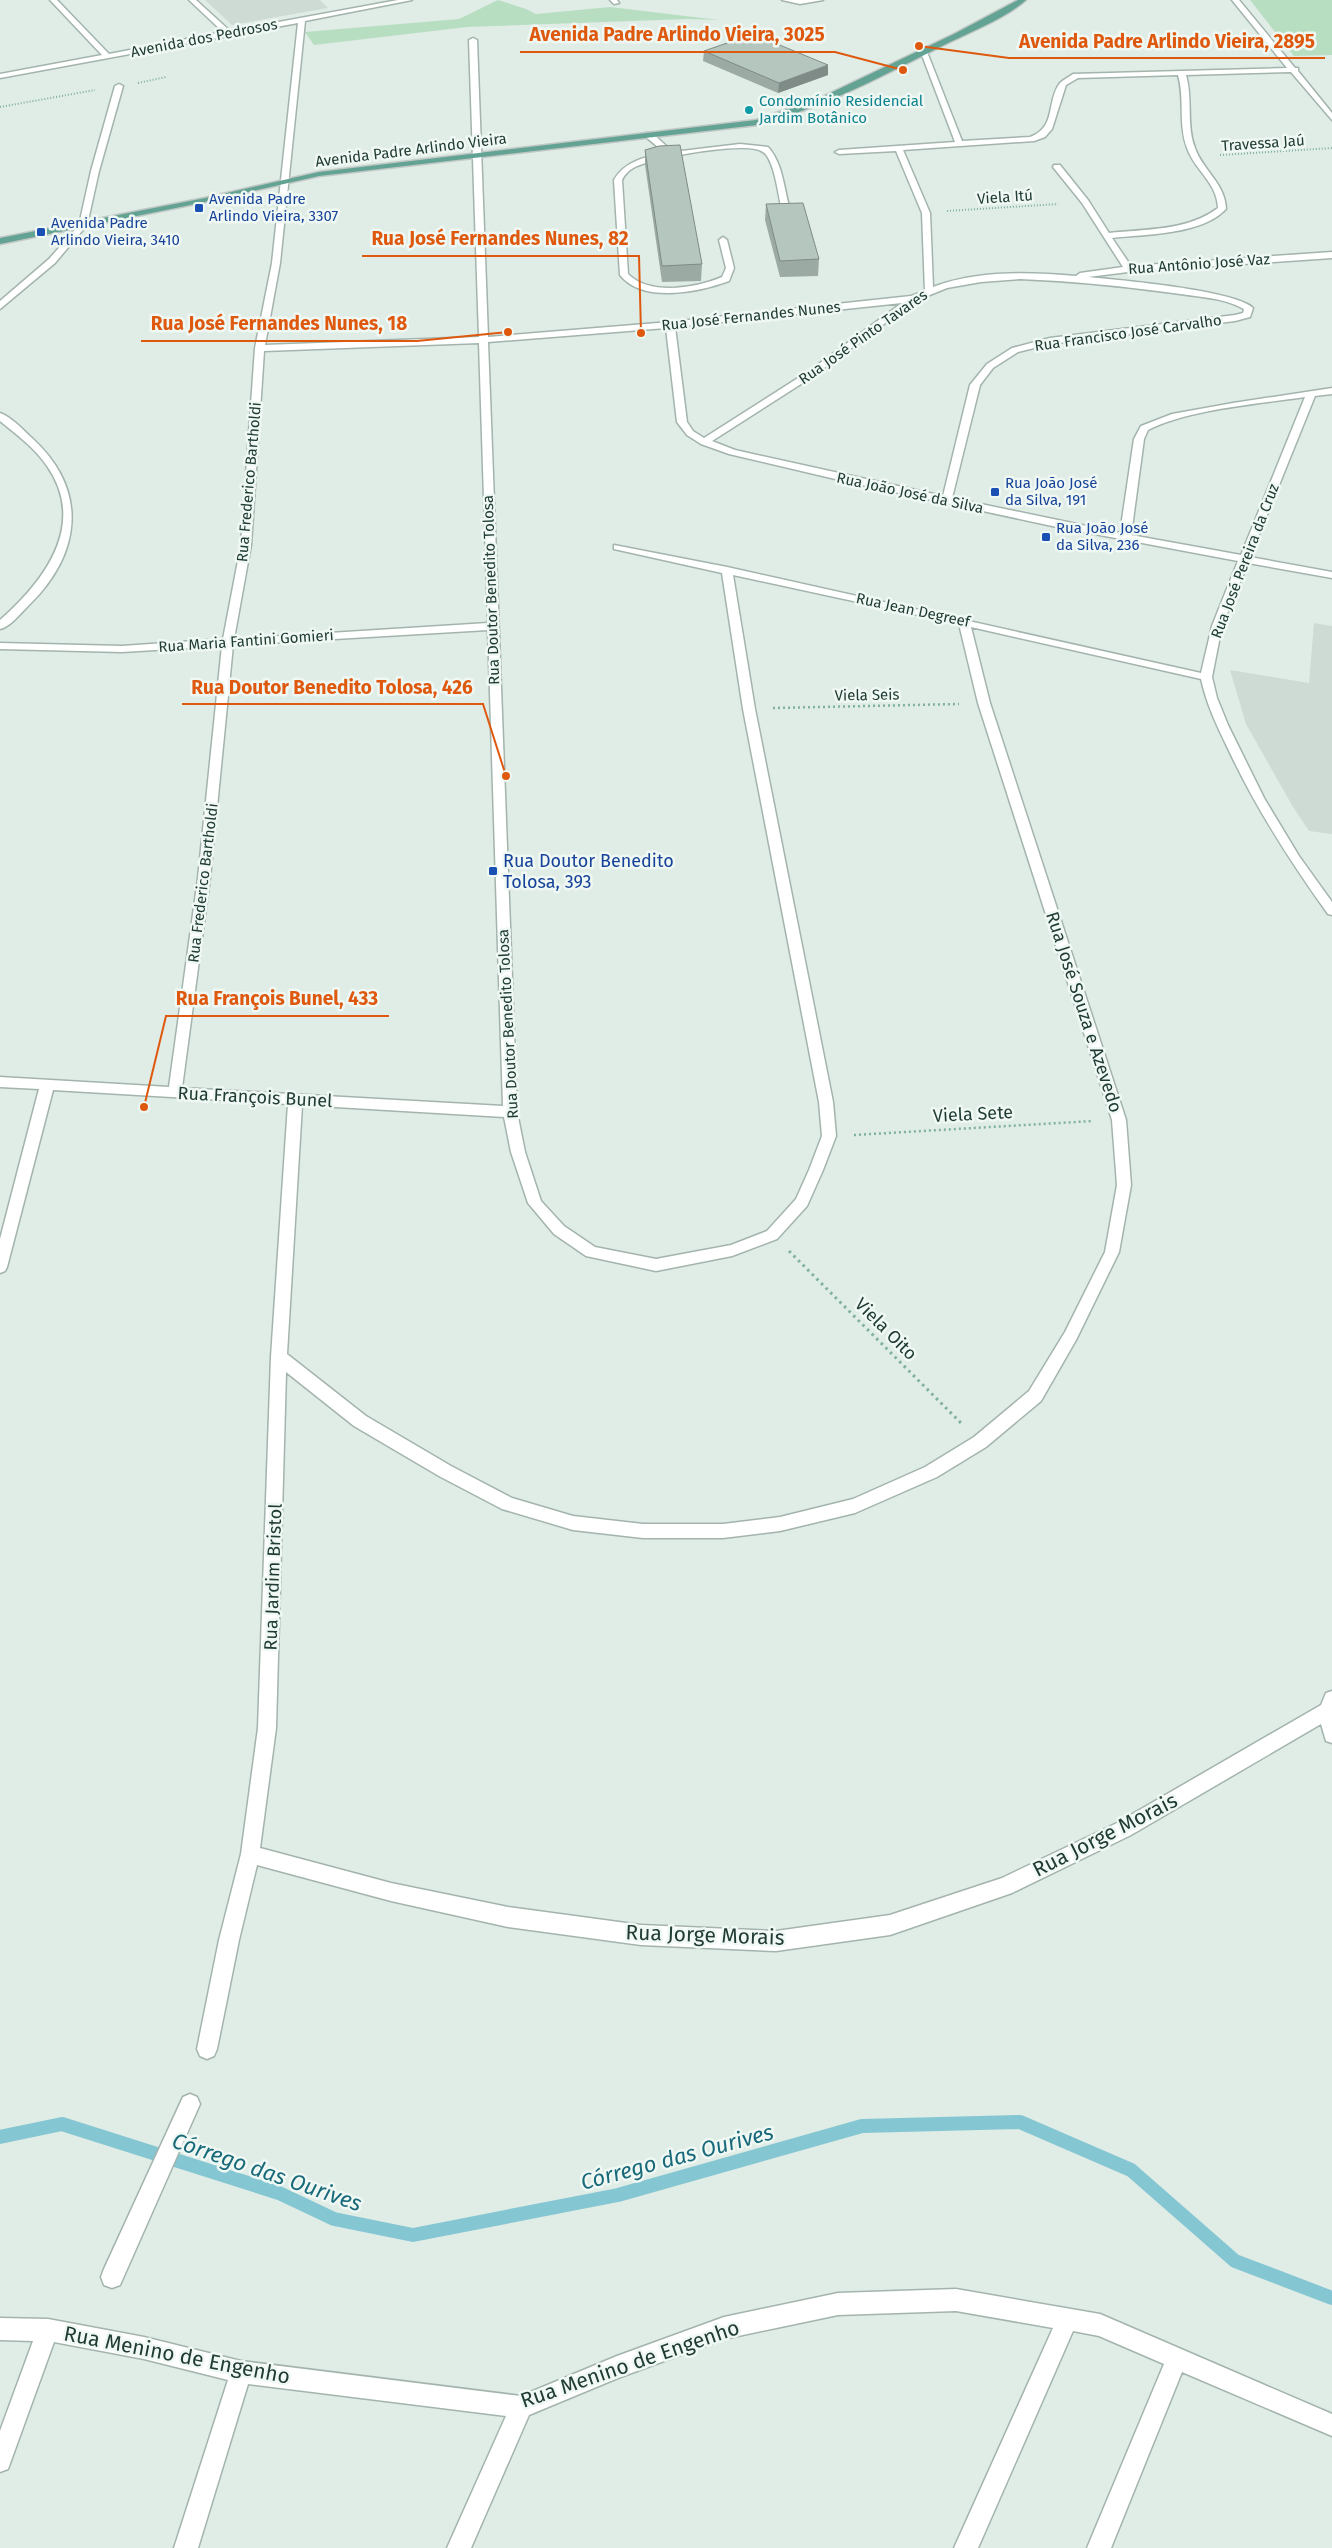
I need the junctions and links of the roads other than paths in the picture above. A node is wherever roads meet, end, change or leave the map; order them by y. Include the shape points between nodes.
1 (53, 0) edge
2 (192, 0) edge
3 (408, 0) edge
4 (785, 0) edge
5 (820, 0) edge
6 (1022, 0) edge
7 (1235, 0) edge
8 (302, 20) junction
9 (228, 33) junction
10 (473, 40) dead end
11 (923, 52) junction
12 (107, 56) junction
13 (1295, 70) junction
14 (1181, 72) junction
15 (0, 76) edge
16 (119, 86) road end
17 (1332, 118) edge
18 (649, 135) junction
19 (960, 145) junction
20 (899, 149) junction
21 (839, 152) dead end
22 (672, 155) junction
23 (476, 156) junction
24 (1057, 167) dead end
25 (282, 182) junction
26 (785, 206) edge
27 (83, 225) junction
28 (1107, 236) junction
29 (722, 240) dead end
30 (0, 241) edge
31 (1332, 255) edge
32 (1128, 269) junction
33 (1066, 279) junction
34 (930, 290) junction
35 (912, 299) junction
36 (0, 306) edge
37 (1235, 318) joint
38 (670, 325) junction
39 (482, 340) junction
40 (260, 348) junction
41 (1332, 391) edge
42 (1311, 394) junction
43 (0, 416) edge
44 (704, 442) junction
45 (947, 500) junction
46 (1125, 537) junction
47 (618, 547) dead end
48 (1244, 560) junction
49 (727, 570) junction
50 (1332, 575) edge
51 (964, 622) junction
52 (0, 626) edge
53 (492, 626) junction
54 (228, 642) junction
55 (0, 646) edge
56 (1206, 677) junction
57 (1332, 911) edge
58 (0, 1082) edge
59 (47, 1086) junction
60 (175, 1092) junction
61 (295, 1100) junction
62 (510, 1112) junction
63 (0, 1267) edge
64 (279, 1357) junction
65 (1329, 1705) edge
66 (1332, 1735) edge
67 (250, 1854) junction
68 (207, 2049) dead end
69 (190, 2104) dead end
70 (112, 2277) dead end
71 (1067, 2320) junction
72 (0, 2329) edge
73 (48, 2330) junction
74 (1177, 2358) junction
75 (241, 2372) junction
76 (521, 2407) junction
77 (1332, 2425) edge
78 (0, 2461) edge
79 (186, 2548) edge
80 (459, 2548) edge
81 (966, 2548) edge
82 (1100, 2548) edge

1 - 12 street
2 - 9 street
3 - 8 street, Avenida dos Pedrosos
4 - 5 street
6 - 11 main road, Avenida Padre Arlindo Vieira
7 - 13 street
8 - 9 street, Avenida dos Pedrosos
8 - 25 street, Rua Frederico Bartholdi via 291,135
9 - 12 street, Avenida dos Pedrosos
10 - 23 street, Rua Doutor Benedito Tolosa
11 - 18 main road, Avenida Padre Arlindo Vieira via 794,112 724,128
11 - 19 street
12 - 15 street, Avenida dos Pedrosos
13 - 14 street
13 - 17 street
14 - 19 street via 1076,76 1063,84 1049,127 1042,135 1024,140
14 - 28 street via 1186,89 1188,137 1195,157 1223,198 1222,209 1217,214 1184,225
16 - 27 street
18 - 22 street
18 - 23 main road, Avenida Padre Arlindo Vieira
19 - 20 street
20 - 21 street
20 - 34 street via 926,213
22 - 26 street via 731,145 764,148 772,154
22 - 29 street via 635,164 622,171 618,180 624,275 635,285 663,289 712,285 726,279 730,268
23 - 25 main road, Avenida Padre Arlindo Vieira via 351,169
23 - 39 street, Rua Doutor Benedito Tolosa
24 - 28 street
25 - 27 main road, Avenida Padre Arlindo Vieira
25 - 40 street, Rua Frederico Bartholdi via 276,263
27 - 30 main road, Avenida Padre Arlindo Vieira
27 - 36 street via 52,261
28 - 32 street
31 - 32 street, Rua Antônio José Vaz
32 - 33 street, Rua Antônio José Vaz
33 - 34 street, Rua José Pinto Tavares via 980,278
33 - 37 street, Rua José Pinto Tavares via 1234,300 1249,308 1247,314
34 - 35 street, Rua José Pinto Tavares
35 - 38 street, Rua José Fernandes Nunes
35 - 44 street, Rua José Pinto Tavares via 812,373
37 - 45 street, Rua Francisco José Carvalho via 1050,340 1006,355 990,366 975,385
38 - 39 street, Rua José Fernandes Nunes
38 - 44 street, Rua João José da Silva via 682,422 690,433
39 - 40 street, Rua José Fernandes Nunes
39 - 53 street, Rua Doutor Benedito Tolosa
40 - 54 street, Rua Frederico Bartholdi via 246,545
41 - 42 street
42 - 46 street via 1195,412 1159,420 1144,428 1139,439
42 - 48 street, Rua José Pereira da Cruz
43 - 52 street via 50,463 65,493 66,530 54,567 28,600
44 - 45 street, Rua João José da Silva via 742,454
45 - 46 street, Rua João José da Silva
46 - 48 street, Rua João José da Silva
47 - 49 street, Rua Jean Degreef
48 - 50 street, Rua João José da Silva
48 - 56 street, Rua José Pereira da Cruz via 1217,626
49 - 51 street, Rua Jean Degreef
49 - 62 street, Rua Doutor Benedito Tolosa via 750,709 810,1011 829,1136 802,1202 772,1235 732,1250 656,1265 591,1252 559,1230 535,1204 518,1152
51 - 56 street, Rua Jean Degreef
51 - 64 street, Rua José Souza e Azevedo via 984,703 1119,1120 1124,1186 1112,1252 1071,1336 1036,1396 980,1442 931,1472 855,1506 780,1524 723,1531 643,1531 573,1524 508,1504 360,1421
53 - 54 street, Rua Maria Fantini Gomieri
53 - 62 street, Rua Doutor Benedito Tolosa
54 - 55 street, Rua Maria Fantini Gomieri via 122,649
54 - 60 street, Rua Frederico Bartholdi via 207,859
56 - 57 street, Rua José Pereira da Cruz via 1222,725 1258,798 1294,858
58 - 59 street, Rua François Bunel
59 - 60 street, Rua François Bunel
59 - 63 street
60 - 61 street, Rua François Bunel
61 - 62 street, Rua François Bunel
61 - 64 street, Rua Jardim Bristol
64 - 67 street, Rua Jardim Bristol via 267,1719
65 - 66 street
65 - 67 street, Rua Jorge Morais via 1124,1829 1005,1886 890,1925 776,1941 641,1935 508,1918 391,1892
67 - 68 street, Rua Jardim Bristol
69 - 70 street
71 - 74 street, Rua Menino de Engenho via 1100,2325
71 - 76 street, Rua Menino de Engenho via 956,2300 838,2304 724,2328
71 - 81 street
72 - 73 street, Rua Menino de Engenho
73 - 75 street, Rua Menino de Engenho via 144,2348
73 - 78 street
74 - 77 street, Rua Menino de Engenho
74 - 82 street
75 - 76 street, Rua Menino de Engenho
75 - 79 street
76 - 80 street

